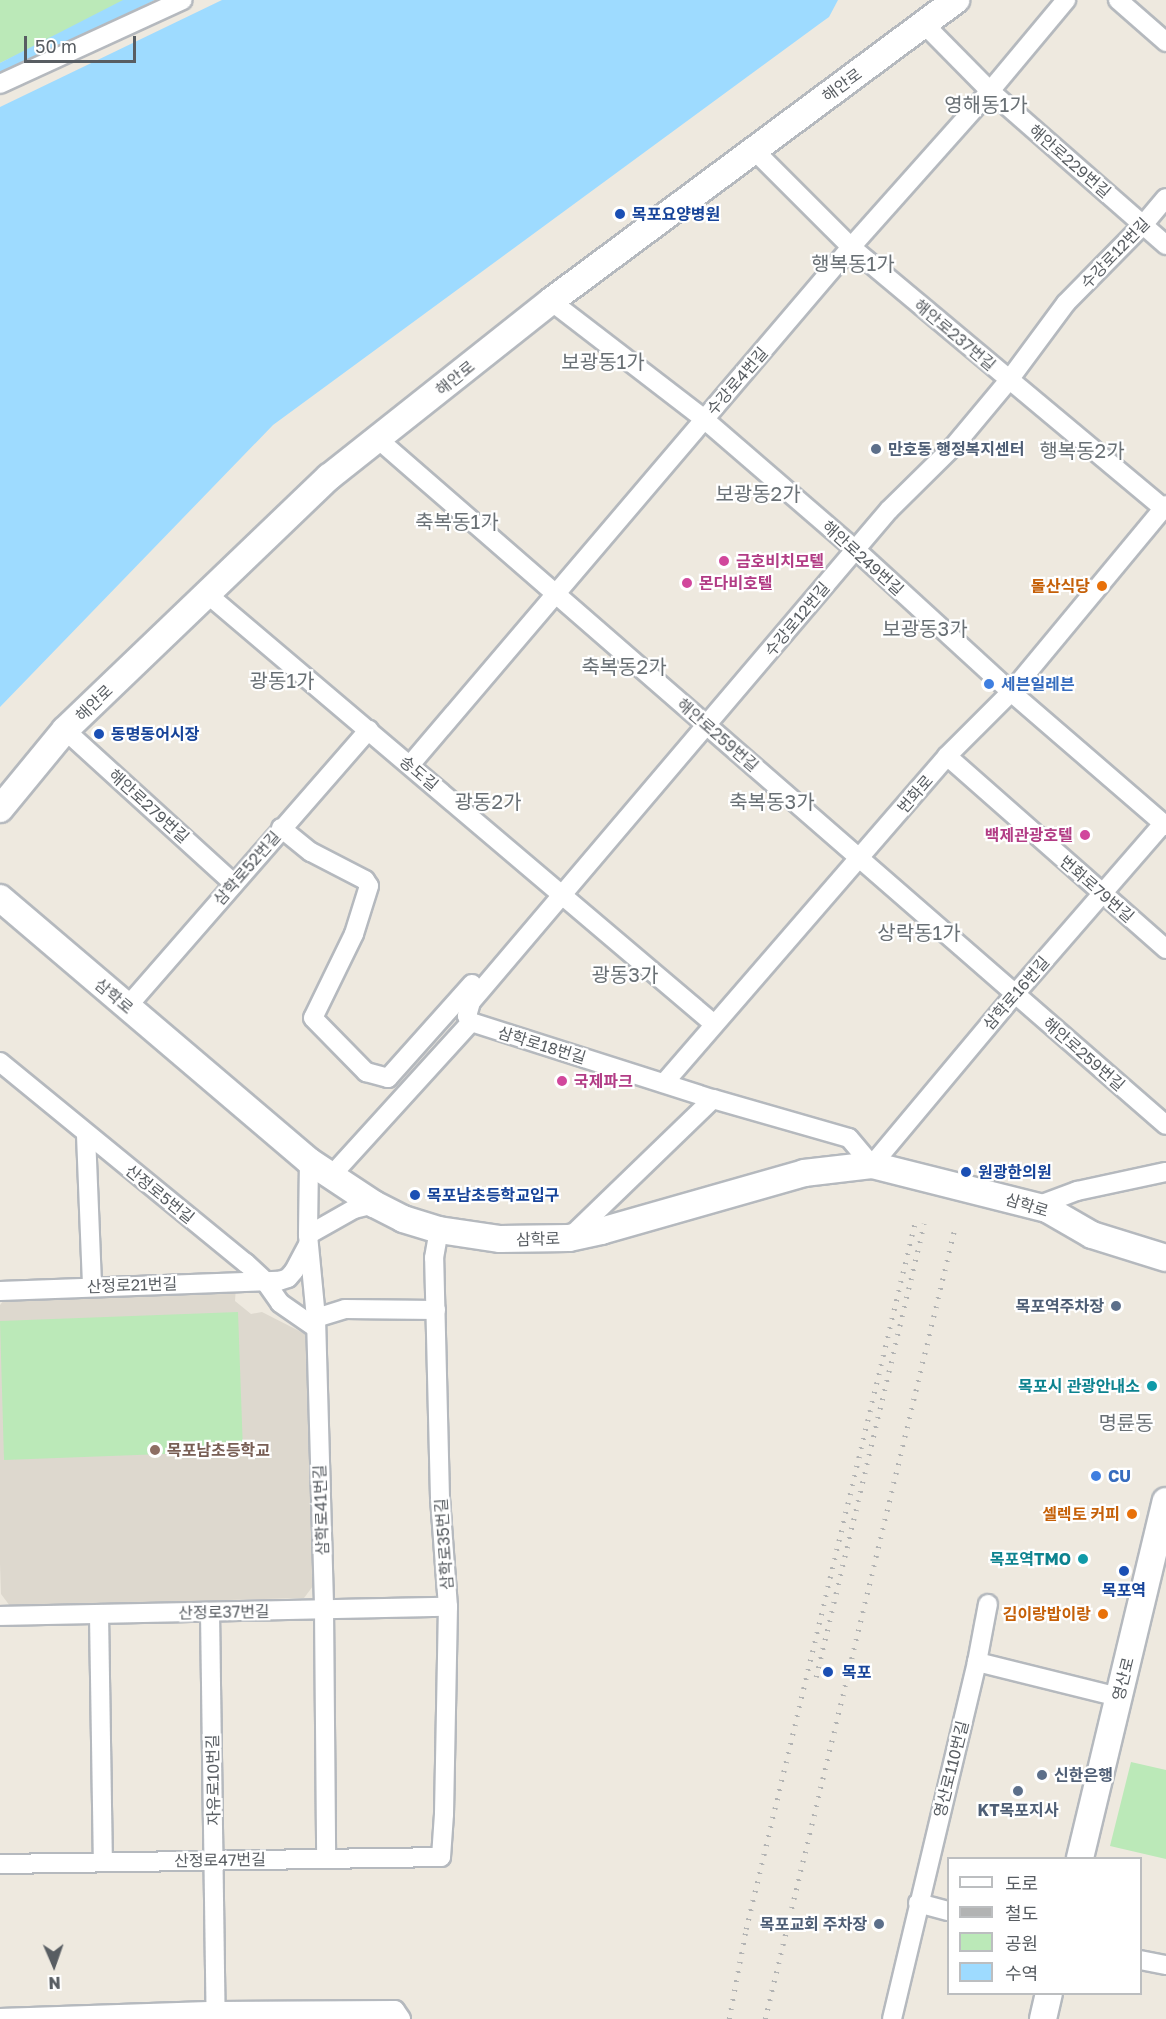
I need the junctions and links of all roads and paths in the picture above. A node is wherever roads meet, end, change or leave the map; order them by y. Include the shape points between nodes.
1 (183, 0) edge
2 (956, 0) edge
3 (1066, 0) edge
4 (1118, 0) edge
5 (926, 25) junction
6 (1166, 42) edge
7 (0, 84) edge
8 (990, 92) junction
9 (753, 149) junction
10 (1166, 198) edge
11 (1143, 225) junction
12 (1166, 245) edge
13 (851, 247) junction
14 (551, 301) junction
15 (1009, 380) junction
16 (704, 419) junction
17 (379, 440) junction
18 (1165, 508) edge
19 (856, 550) junction
20 (206, 593) junction
21 (555, 594) junction
22 (1011, 692) junction
23 (707, 725) junction
24 (65, 730) junction
25 (369, 730) junction
26 (948, 756) junction
27 (410, 765) junction
28 (0, 809) edge
29 (1165, 825) edge
30 (281, 828) junction
31 (860, 857) junction
32 (233, 883) junction
33 (1101, 894) junction
34 (563, 895) junction
35 (0, 898) edge
36 (1166, 949) edge
37 (503, 965) junction
38 (1015, 994) junction
39 (127, 1007) junction
40 (471, 1022) junction
41 (714, 1024) junction
42 (0, 1062) edge
43 (664, 1083) junction
44 (713, 1099) junction
45 (1166, 1125) edge
46 (86, 1135) junction
47 (309, 1161) junction
48 (872, 1164) junction
49 (1166, 1172) edge
50 (331, 1176) junction
51 (374, 1204) junction
52 (1037, 1206) junction
53 (439, 1230) junction
54 (569, 1238) junction
55 (308, 1239) junction
56 (1166, 1258) edge
57 (264, 1280) junction
58 (92, 1287) junction
59 (0, 1291) edge
60 (435, 1310) junction
61 (316, 1323) junction
62 (1166, 1501) edge
63 (988, 1604) dead end
64 (448, 1608) junction
65 (324, 1609) junction
66 (210, 1612) junction
67 (99, 1614) junction
68 (0, 1616) edge
69 (977, 1662) junction
70 (1118, 1697) junction
71 (441, 1857) joint
72 (1080, 1857) edge
73 (327, 1859) junction
74 (214, 1860) junction
75 (103, 1862) junction
76 (0, 1864) edge
77 (918, 1903) junction
78 (947, 1911) edge
79 (1142, 1960) edge
80 (1166, 1965) edge
81 (1049, 1995) edge
82 (216, 2015) edge
83 (398, 2015) edge
84 (0, 2018) edge
85 (892, 2019) edge
86 (1043, 2019) edge

1 - 7 street
2 - 5 street, 해안로
3 - 8 street, 수강로4번길
4 - 6 street
5 - 8 street, 해안로229번길
5 - 9 street, 해안로
8 - 11 street, 해안로229번길
8 - 13 street, 수강로4번길
9 - 13 street, 해안로237번길
9 - 14 street, 해안로
10 - 11 street, 수강로12번길
11 - 12 street, 해안로229번길
11 - 15 street, 수강로12번길 via 1066,303
13 - 15 street, 해안로237번길
13 - 16 street, 수강로4번길
14 - 16 street, 해안로249번길
14 - 17 street, 해안로
15 - 18 street, 해안로237번길
15 - 19 street, 수강로12번길 via 954,446
16 - 19 street, 해안로249번길
16 - 21 street, 수강로4번길
17 - 20 street, 해안로 via 329,477
17 - 21 street, 해안로259번길
18 - 22 street, 번화로
19 - 22 street, 해안로249번길
19 - 23 street, 수강로12번길
20 - 24 street, 해안로
20 - 25 street, 송도길
21 - 23 street, 해안로259번길
21 - 27 street, 수강로4번길
22 - 26 street, 번화로
22 - 29 street, 해안로249번길
23 - 31 street, 해안로259번길
23 - 34 street, 수강로12번길
24 - 28 street, 해안로
24 - 32 street, 해안로279번길
25 - 27 street, 송도길
25 - 30 street, 삼학로52번길
26 - 31 street, 번화로
26 - 33 street, 번화로79번길
27 - 34 street, 송도길
29 - 33 street, 삼학로16번길
30 - 32 street, 삼학로52번길
30 - 37 street via 311,852 365,880 369,886 354,934 313,1018 366,1072 388,1078 493,962
31 - 38 street, 해안로259번길
31 - 41 street, 번화로
32 - 39 street, 삼학로52번길
33 - 36 street, 번화로79번길
33 - 38 street, 삼학로16번길
34 - 37 street, 수강로12번길
34 - 41 street, 송도길
35 - 39 street, 삼학로
37 - 40 street, 수강로12번길 via 471,1002 467,1016
38 - 45 street, 해안로259번길
38 - 48 street, 삼학로16번길
39 - 47 street, 삼학로
40 - 43 street, 삼학로18번길
40 - 50 street
41 - 43 street, 번화로
42 - 46 street, 산정로5번길
43 - 44 street, 삼학로18번길
44 - 48 street, 삼학로18번길 via 849,1138
44 - 54 street
46 - 57 street, 산정로5번길
46 - 58 street
47 - 50 street, 삼학로
47 - 55 street, 삼학로41번길
48 - 52 street, 삼학로
48 - 54 street, 삼학로 via 804,1173
49 - 52 street via 1077,1191
50 - 51 street, 삼학로
51 - 53 street, 삼학로 via 403,1219
51 - 55 street via 354,1209
52 - 56 street, 삼학로 via 1092,1234
53 - 54 street, 삼학로 via 500,1239
53 - 60 street, 삼학로35번길 via 434,1258
55 - 57 street, 산정로21번길 via 299,1264 288,1278
55 - 61 street, 삼학로41번길
57 - 58 street, 산정로21번길
57 - 61 street, 산정로5번길 via 280,1303
58 - 59 street, 산정로21번길
60 - 61 street via 345,1309
60 - 64 street, 삼학로35번길 via 440,1498
61 - 65 street, 삼학로41번길
62 - 70 street, 영산로
63 - 69 street, 영산로110번길
64 - 65 street, 산정로37번길
64 - 71 street, 삼학로35번길
65 - 66 street, 산정로37번길
65 - 73 street, 삼학로41번길
66 - 67 street, 산정로37번길
66 - 74 street, 자유로10번길
67 - 68 street, 산정로37번길
67 - 75 street
69 - 70 street
69 - 77 street, 영산로110번길
70 - 72 street, 영산로
71 - 73 street, 산정로47번길
73 - 74 street, 산정로47번길
74 - 75 street, 산정로47번길
74 - 82 street, 자유로10번길
75 - 76 street, 산정로47번길
77 - 78 street
77 - 85 street, 영산로110번길
79 - 80 street
81 - 86 street
82 - 83 street
82 - 84 street

